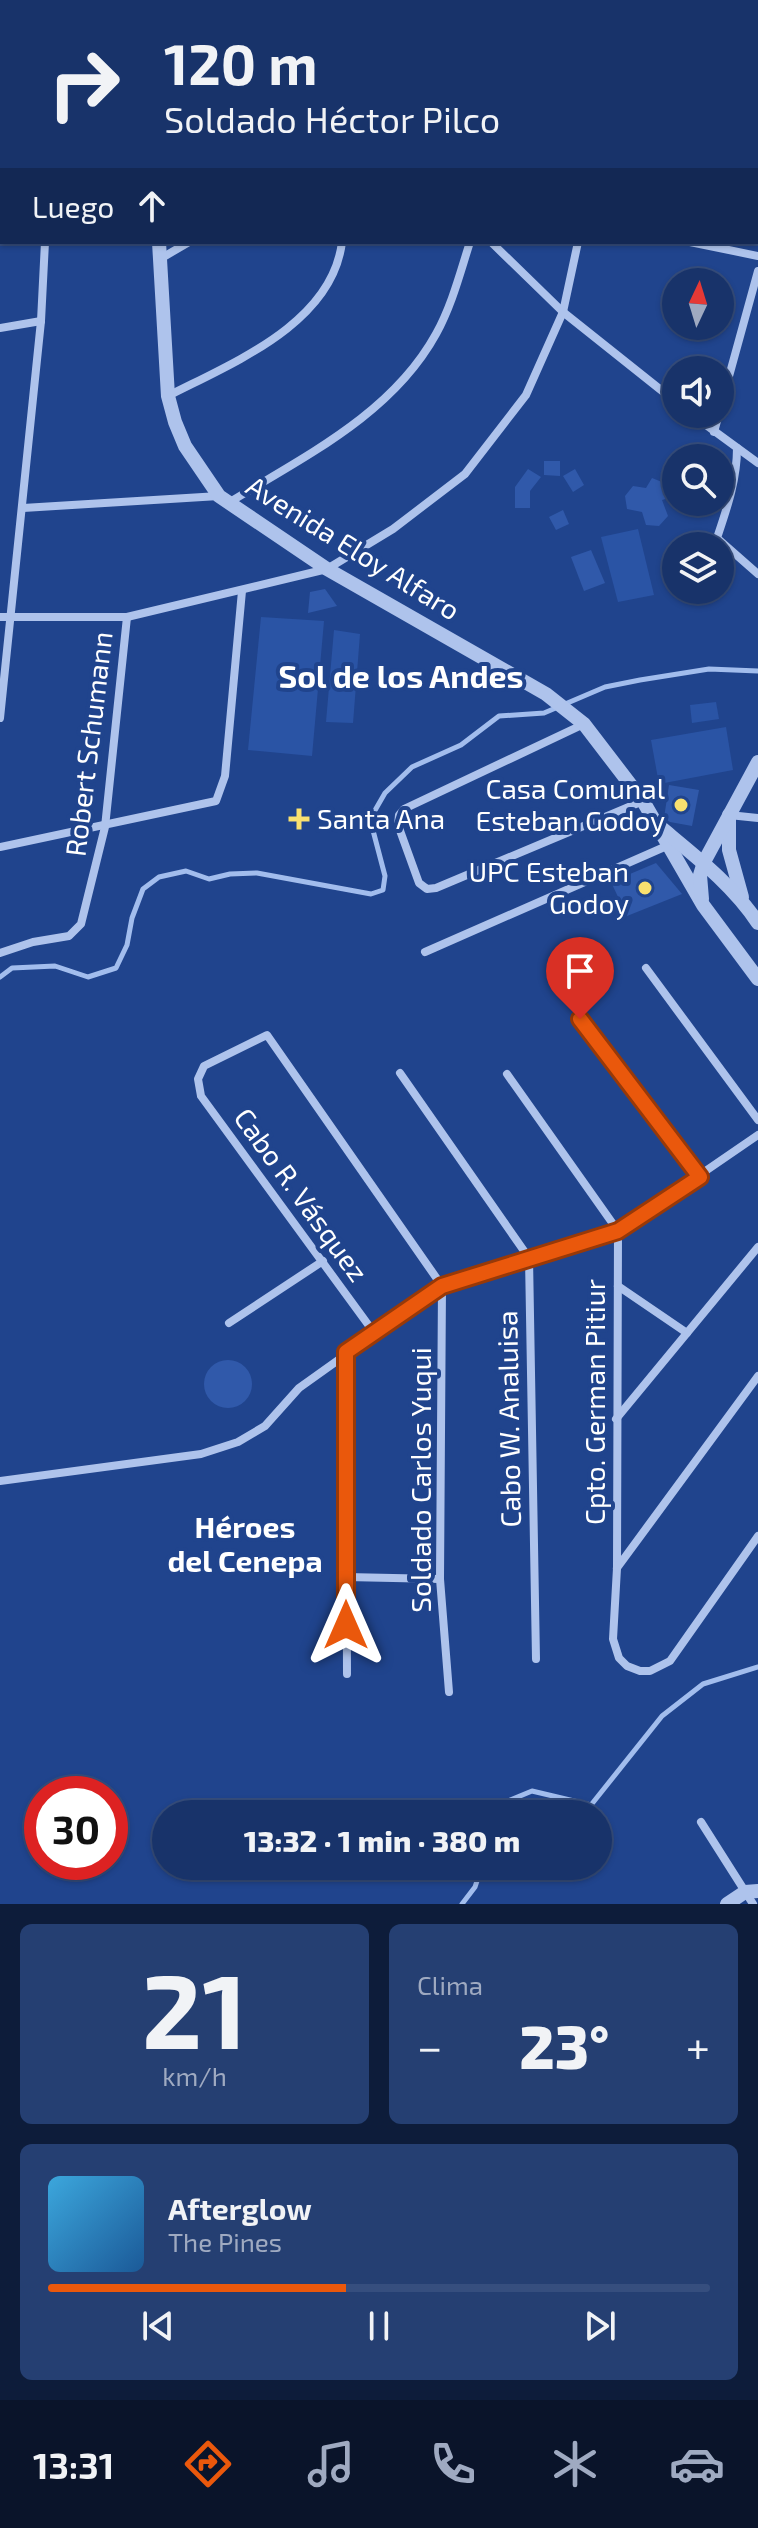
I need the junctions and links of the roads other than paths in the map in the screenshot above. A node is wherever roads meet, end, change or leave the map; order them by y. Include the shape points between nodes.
1 (45, 244) edge
2 (159, 244) edge
3 (186, 244) edge
4 (342, 244) edge
5 (469, 244) edge
6 (493, 244) edge
7 (578, 244) edge
8 (700, 244) edge
9 (758, 256) edge
10 (160, 259) junction
11 (758, 271) edge
12 (563, 312) junction
13 (41, 321) junction
14 (0, 328) edge
15 (734, 358) edge
16 (662, 391) edge
17 (168, 396) junction
18 (709, 428) edge
19 (715, 428) edge
20 (714, 432) junction
21 (737, 448) junction
22 (758, 463) edge
23 (224, 499) junction
24 (23, 508) junction
25 (327, 569) junction
26 (758, 574) edge
27 (242, 591) junction
28 (5, 617) edge
29 (127, 617) junction
30 (0, 718) edge
31 (579, 720) junction
32 (758, 762) edge
33 (643, 801) junction
34 (729, 815) junction
35 (758, 818) edge
36 (105, 827) junction
37 (672, 843) junction
38 (0, 847) edge
39 (704, 862) junction
40 (750, 902) edge
41 (703, 905) junction
42 (758, 923) edge
43 (425, 952) dead end
44 (0, 953) edge
45 (646, 968) dead end
46 (758, 979) edge
47 (580, 1019) dead end
48 (400, 1073) dead end
49 (507, 1074) dead end
50 (758, 1120) edge
51 (758, 1135) edge
52 (700, 1177) junction
53 (618, 1231) junction
54 (758, 1247) edge
55 (529, 1258) junction
56 (323, 1261) junction
57 (442, 1286) junction
58 (618, 1286) junction
59 (229, 1323) dead end
60 (687, 1333) junction
61 (375, 1334) junction
62 (346, 1352) junction
63 (758, 1376) edge
64 (616, 1419) junction
65 (0, 1481) edge
66 (758, 1536) edge
67 (617, 1568) junction
68 (346, 1577) junction
69 (440, 1579) junction
70 (536, 1659) dead end
71 (347, 1674) dead end
72 (449, 1692) dead end
73 (701, 1822) dead end
74 (752, 1896) edge
75 (727, 1904) edge

1 - 13 street
2 - 10 street, Avenida Eloy Alfaro
3 - 10 street
4 - 17 street via 326,286 292,324
5 - 23 street via 437,332 395,389 350,426
6 - 12 street
7 - 12 street
8 - 9 street
10 - 17 street, Avenida Eloy Alfaro
11 - 15 street
12 - 16 street
12 - 25 street via 526,395 465,474 393,529
13 - 14 street
13 - 24 street
17 - 23 street, Avenida Eloy Alfaro via 185,446
18 - 20 street
19 - 20 street
20 - 21 street
21 - 22 street
21 - 26 street via 737,470 717,538
23 - 24 street
23 - 25 street, Avenida Eloy Alfaro
24 - 28 street
25 - 27 street
25 - 31 street, Avenida Eloy Alfaro via 546,694
27 - 29 street
27 - 36 street via 219,797 212,804
28 - 29 street
28 - 30 street
29 - 36 street, Robert Schumann
31 - 33 street, Avenida Eloy Alfaro
31 - 33 street via 404,809 398,825 419,883 436,888
32 - 34 street
33 - 37 street, Avenida Eloy Alfaro
34 - 35 street
34 - 39 street
34 - 40 street via 729,850
36 - 38 street
36 - 44 street, Robert Schumann via 81,924 69,936
37 - 39 street, Avenida Eloy Alfaro
37 - 41 street, Avenida Eloy Alfaro
37 - 43 street
39 - 40 street, Avenida Eloy Alfaro
39 - 41 street
40 - 42 street, Avenida Eloy Alfaro
41 - 46 street, Avenida Eloy Alfaro
45 - 50 street
47 - 52 street
48 - 55 street
49 - 53 street
51 - 52 street
52 - 53 street
53 - 55 street
53 - 58 street, Cpto. German Pitiur
54 - 60 street
55 - 57 street
55 - 70 street, Cabo W. Analuisa
56 - 57 street, Cabo R. Vásquez via 201,1096 198,1079 204,1066 267,1035
56 - 59 street
56 - 61 street, Cabo R. Vásquez
57 - 61 street
57 - 69 street, Soldado Carlos Yuqui
58 - 60 street
58 - 64 street, Cpto. German Pitiur
60 - 64 street
61 - 62 street
62 - 65 street via 299,1388 256,1433 222,1448
62 - 68 street
63 - 67 street
64 - 67 street, Cpto. German Pitiur
66 - 67 street, Cpto. German Pitiur via 661,1667 640,1671 619,1658 613,1639
68 - 69 street
68 - 71 street
69 - 72 street, Soldado Carlos Yuqui
73 - 74 street
74 - 75 street

